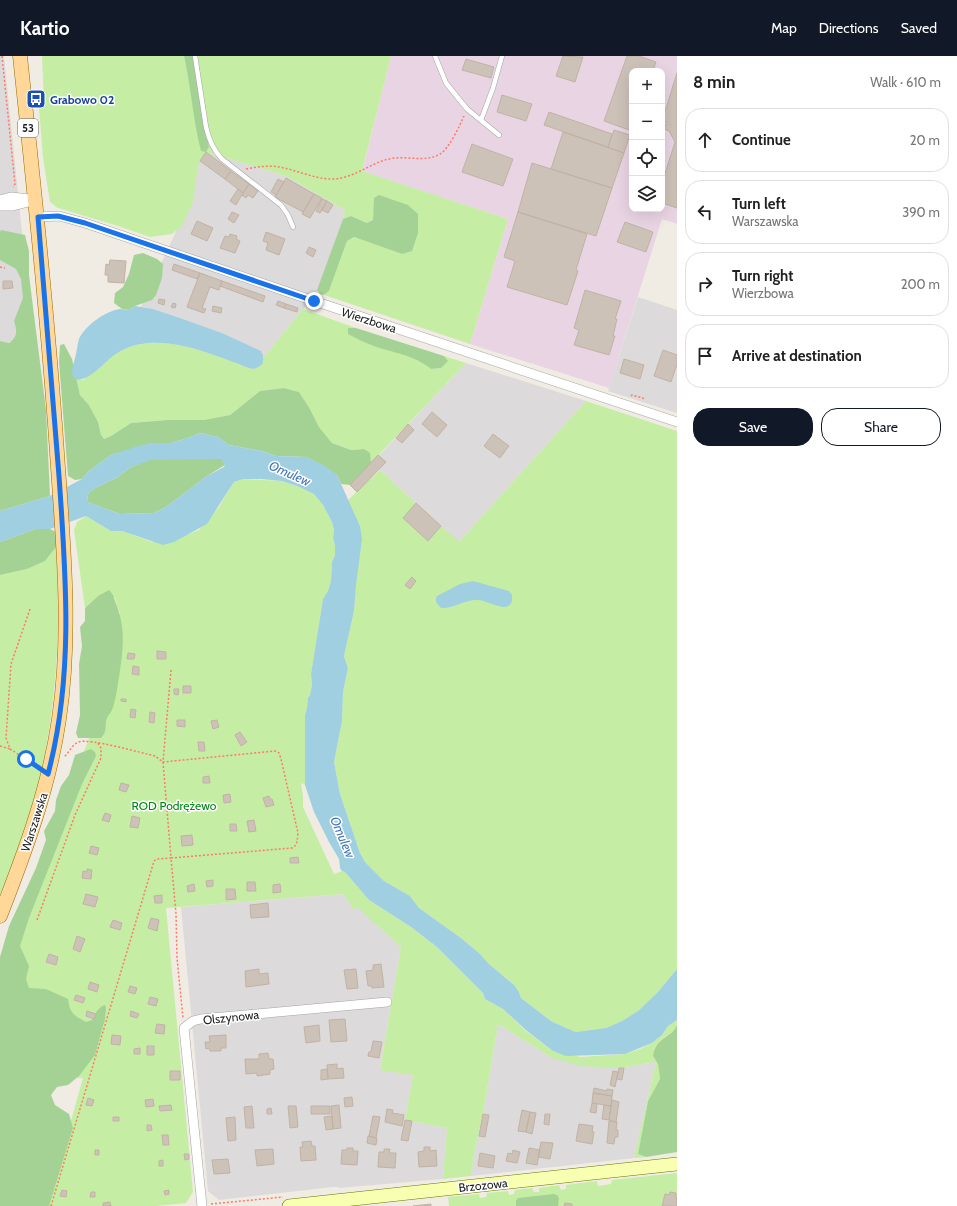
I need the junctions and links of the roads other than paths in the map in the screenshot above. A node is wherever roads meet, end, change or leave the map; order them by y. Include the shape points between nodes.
1 (20, 56) edge
2 (195, 56) edge
3 (435, 56) edge
4 (502, 56) edge
5 (481, 120) junction
6 (499, 135) dead end
7 (0, 200) edge
8 (36, 200) junction
9 (0, 206) edge
10 (38, 217) junction
11 (293, 227) dead end
12 (677, 422) edge
13 (0, 916) edge
14 (387, 1002) dead end
15 (677, 1164) edge
16 (364, 1202) edge
17 (202, 1206) edge
18 (288, 1206) edge

1 - 8 main road, Warszawska / 53
2 - 11 lane via 208,138 217,154 281,205
3 - 5 lane via 446,83 467,109
4 - 5 lane
5 - 6 lane
7 - 8 street via 11,197
8 - 9 street via 13,206
8 - 10 main road, Warszawska / 53
10 - 12 street, Wierzbowa via 58,216 85,223
10 - 13 main road, Warszawska / 53 via 59,475 66,599 66,654 61,705 48,774 25,852
14 - 17 street, Olszynowa via 200,1020 193,1021 184,1028
15 - 16 main road, Brzozowa
16 - 18 main road, Brzozowa

